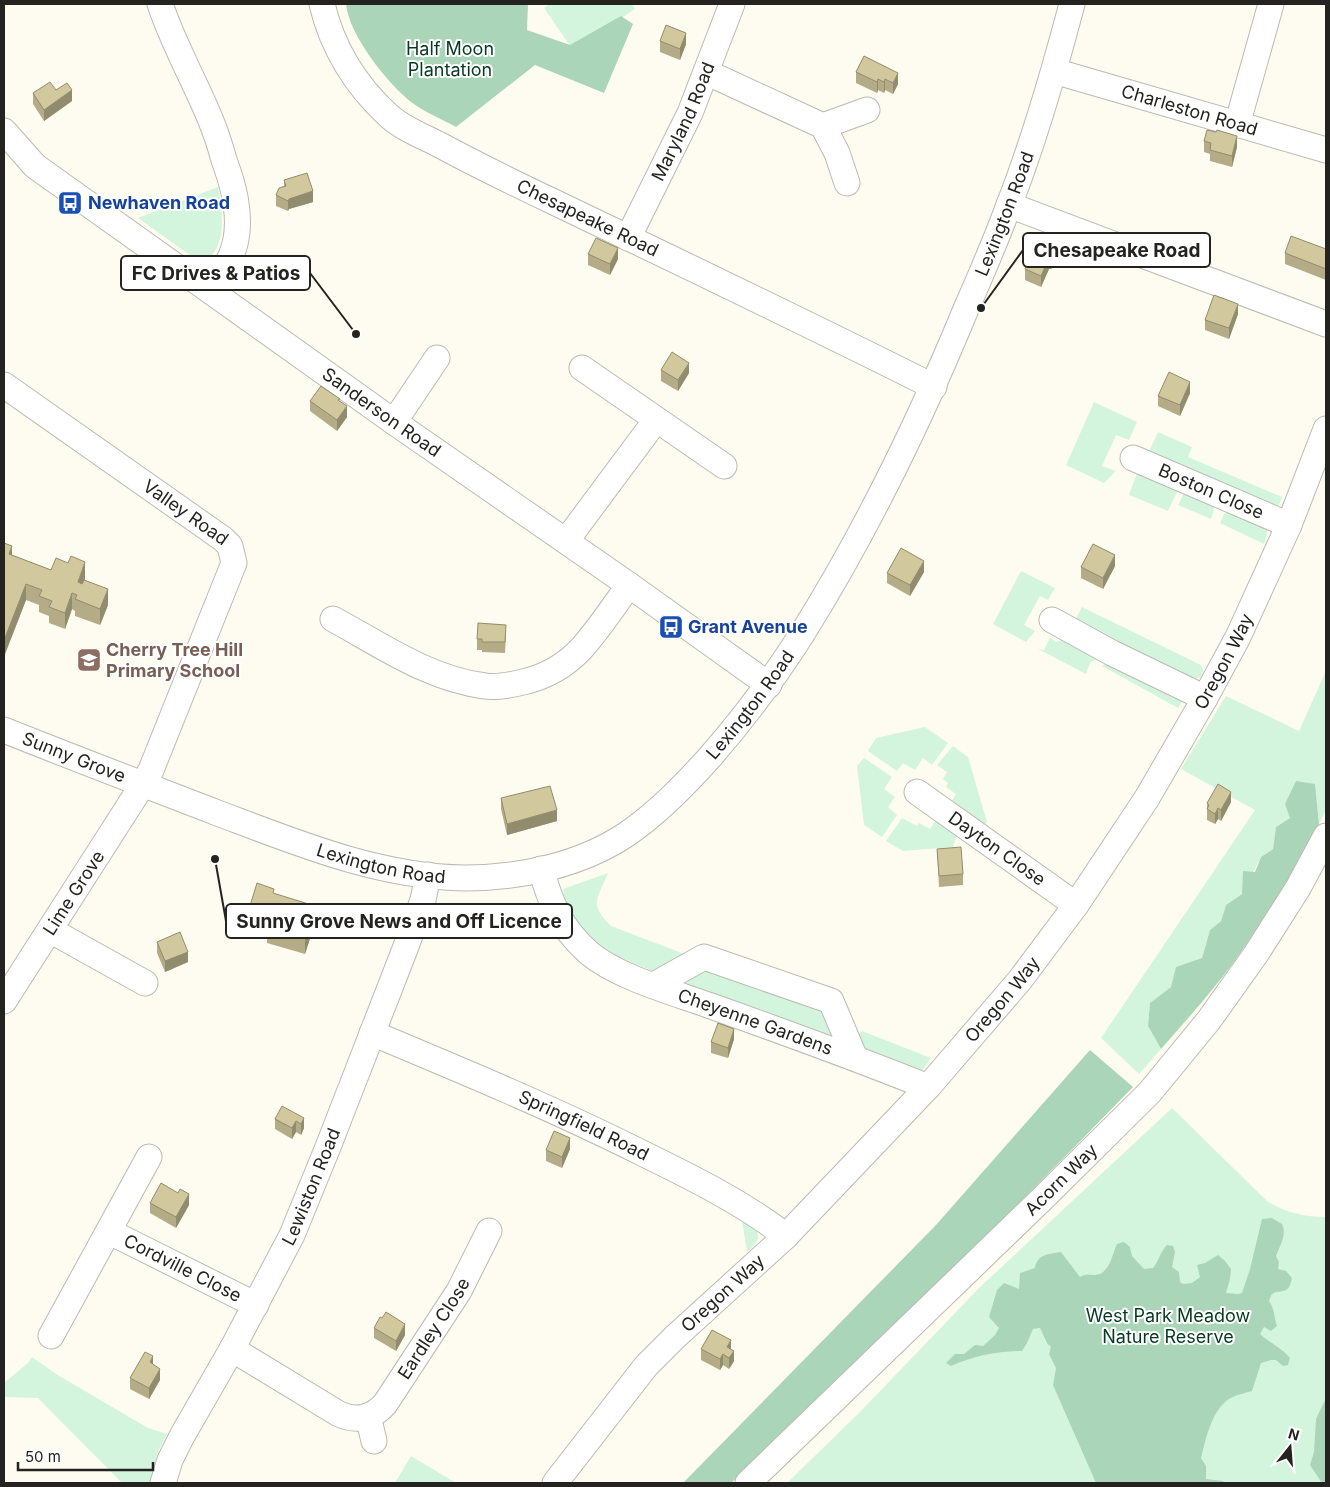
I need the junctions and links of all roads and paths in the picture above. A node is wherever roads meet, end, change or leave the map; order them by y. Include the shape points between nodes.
1 (160, 4) edge
2 (322, 4) edge
3 (732, 4) edge
4 (1072, 4) edge
5 (1272, 4) edge
6 (1054, 71) junction
7 (706, 72) junction
8 (866, 110) dead end
9 (1237, 125) junction
10 (822, 126) junction
11 (4, 131) edge
12 (1326, 150) edge
13 (847, 183) dead end
14 (1009, 205) junction
15 (628, 238) junction
16 (211, 290) junction
17 (1326, 324) edge
18 (437, 358) dead end
19 (582, 368) dead end
20 (4, 385) edge
21 (934, 387) junction
22 (656, 420) junction
23 (394, 422) junction
24 (1326, 429) edge
25 (1133, 458) dead end
26 (724, 466) dead end
27 (1289, 525) junction
28 (566, 541) junction
29 (629, 585) junction
30 (333, 619) dead end
31 (1052, 620) dead end
32 (769, 685) junction
33 (1205, 698) junction
34 (4, 730) edge
35 (143, 784) junction
36 (917, 792) dead end
37 (1326, 836) edge
38 (541, 869) junction
39 (428, 875) junction
40 (1076, 905) junction
41 (50, 930) junction
42 (145, 983) dead end
43 (654, 985) junction
44 (4, 1001) edge
45 (372, 1033) junction
46 (855, 1058) junction
47 (928, 1087) junction
48 (149, 1157) dead end
49 (489, 1231) dead end
50 (110, 1232) junction
51 (786, 1236) junction
52 (256, 1305) junction
53 (63, 1327) dead end
54 (232, 1349) junction
55 (368, 1416) junction
56 (374, 1441) dead end
57 (163, 1483) edge
58 (555, 1483) edge
59 (748, 1483) edge

1 - 16 street via 210,118 234,192 235,245
2 - 15 street, Chesapeake Road via 326,22 350,71 390,117 499,176
3 - 7 street, Maryland Road
4 - 6 street, Lexington Road
5 - 9 street
6 - 9 street, Charleston Road
6 - 14 street, Lexington Road
7 - 10 street
7 - 15 street, Maryland Road via 690,113
8 - 10 street
9 - 12 street, Charleston Road
10 - 13 street via 837,153
11 - 16 street, Sanderson Road via 35,166
14 - 17 street
14 - 21 street, Lexington Road
15 - 21 street, Chesapeake Road
16 - 23 street, Sanderson Road
18 - 23 street
19 - 22 street
20 - 35 street, Valley Road via 223,540 233,554 232,571
21 - 32 street, Lexington Road via 852,552
22 - 26 street
22 - 28 street
23 - 28 street, Sanderson Road
24 - 27 street, Oregon Way
25 - 27 street, Boston Close
27 - 33 street, Oregon Way via 1249,614
28 - 29 street, Sanderson Road
29 - 30 street via 580,650 538,679 511,685 487,687 428,671
29 - 32 street, Sanderson Road
31 - 33 street
32 - 38 street, Lexington Road via 699,770 644,822 591,853
33 - 40 street, Oregon Way via 1147,798
34 - 35 street, Sunny Grove
35 - 39 street, Lexington Road via 343,857
35 - 41 street, Lime Grove
36 - 40 street, Dayton Close
37 - 59 street, Acorn Way via 1256,954 1210,1020 1150,1092
38 - 39 street, Lexington Road via 503,876 464,878
38 - 43 street, Cheyenne Gardens via 558,917 574,939 600,961
39 - 45 street, Lewiston Road via 423,900
40 - 47 street, Oregon Way via 1020,980
41 - 42 street
41 - 44 street, Lime Grove
43 - 46 street, Cheyenne Gardens
43 - 46 street, Cheyenne Gardens via 704,957 831,1001
45 - 51 street, Springfield Road via 619,1141 712,1188
45 - 52 street, Lewiston Road via 289,1242
46 - 47 street, Cheyenne Gardens
47 - 51 street, Oregon Way
48 - 50 street, Cordville Close
49 - 55 street, Eardley Close via 460,1292 385,1404
50 - 52 street, Cordville Close
50 - 53 street, Cordville Close
51 - 58 street, Oregon Way via 651,1361
52 - 54 street, Lewiston Road
54 - 55 street via 339,1414 352,1419
54 - 57 street, Lewiston Road via 182,1436
55 - 56 street

